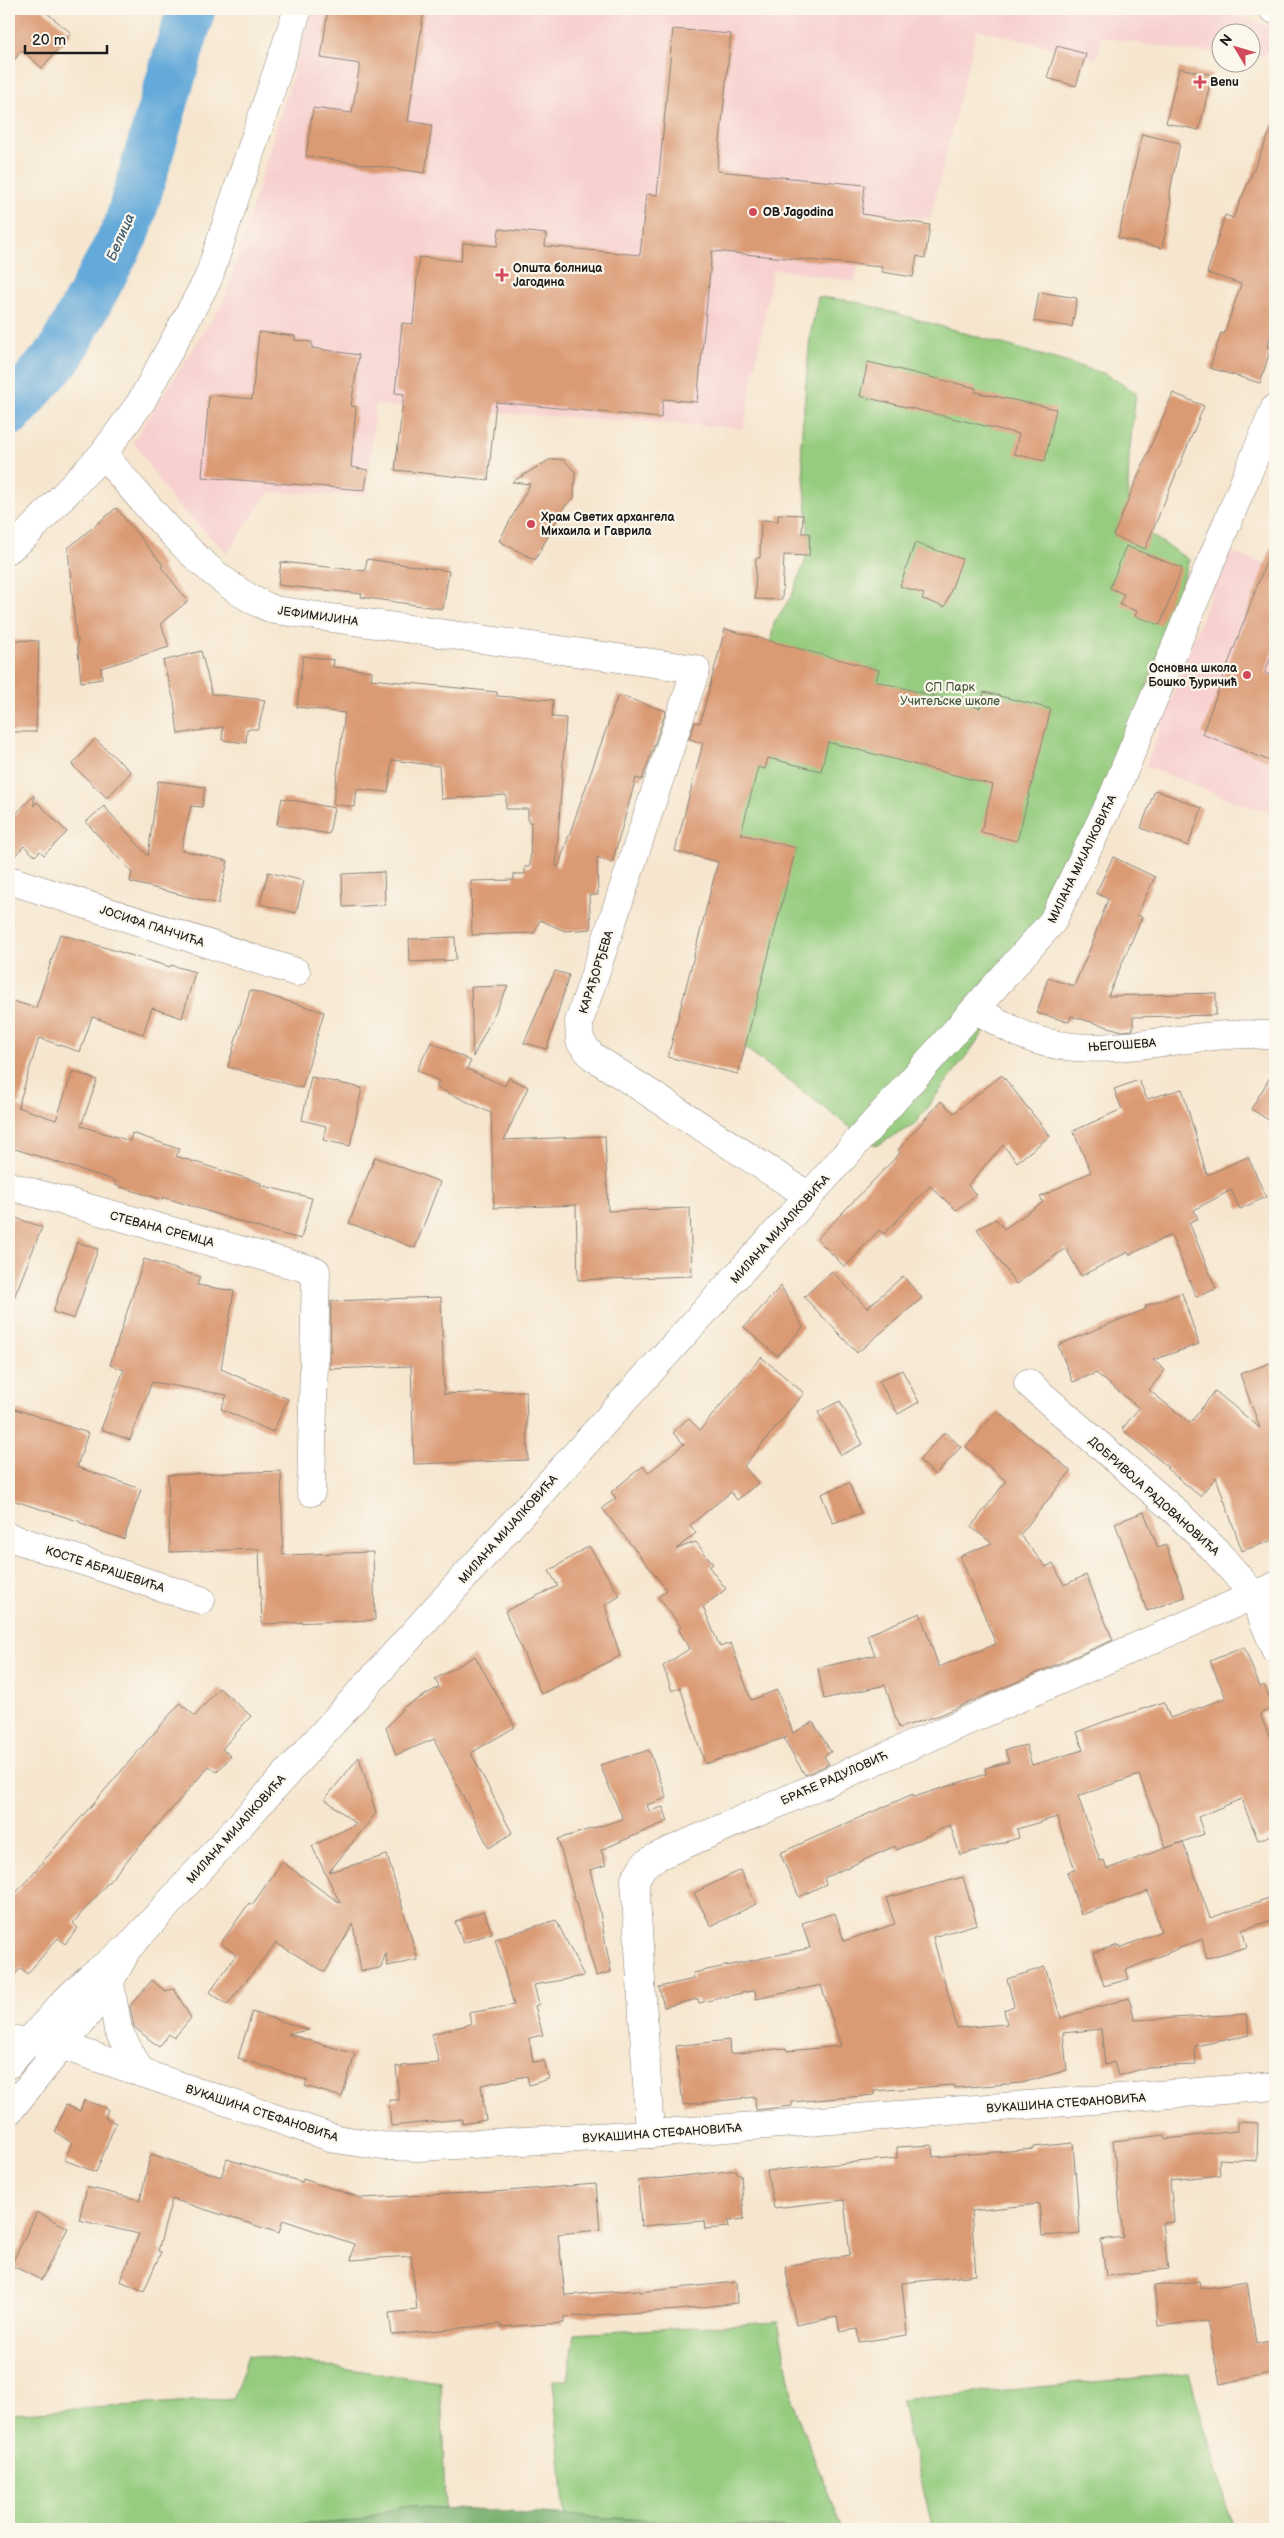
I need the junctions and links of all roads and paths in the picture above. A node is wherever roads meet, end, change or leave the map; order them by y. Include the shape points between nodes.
1 (298, 9) edge
2 (1275, 408) edge
3 (103, 454) junction
4 (9, 549) edge
5 (696, 669) joint
6 (9, 880) edge
7 (296, 972) dead end
8 (977, 1010) junction
9 (1275, 1036) edge
10 (9, 1186) edge
11 (809, 1196) junction
12 (1028, 1383) dead end
13 (311, 1492) dead end
14 (9, 1537) edge
15 (1264, 1590) edge
16 (201, 1600) dead end
17 (1275, 1649) edge
18 (100, 1980) junction
19 (71, 2036) junction
20 (18, 2041) edge
21 (9, 2064) edge
22 (141, 2073) junction
23 (1275, 2086) edge
24 (10, 2110) edge
25 (650, 2134) junction

1 - 3 street via 208,279 141,402
2 - 8 street, МИЛАНА МИЈАЛКОВИЋА via 1114,794 1052,922
3 - 4 street
3 - 5 street, ЈЕФИМИЈИНА via 144,502 215,574 243,595 275,610
5 - 11 street, КАРАЂОРЂЕВА via 579,1022 580,1041 592,1056
6 - 7 street, ЈОСИФА ПАНЧИЋА
8 - 9 street, ЊЕГОШЕВА via 1028,1037 1085,1048 1241,1035
8 - 11 street, МИЛАНА МИЈАЛКОВИЋА
10 - 13 street, СТЕВАНА СРЕМЦА via 316,1271
11 - 18 street, МИЛАНА МИЈАЛКОВИЋА
12 - 15 street, ДОБРИВОЈА РАДОВАНОВИЋА
14 - 16 street, КОСТЕ АБРАШЕВИЋА
15 - 17 street, ДОБРИВОЈА РАДОВАНОВИЋА
15 - 25 street, БРАЋЕ РАДУЛОВИЋ via 656,1856 644,1865 635,1879
18 - 19 street via 83,1992
18 - 20 street, МИЛАНА МИЈАЛКОВИЋА via 62,2004
18 - 22 street via 118,2030
19 - 20 street, ВУКАШИНА СТЕФАНОВИЋА
19 - 22 street, ВУКАШИНА СТЕФАНОВИЋА via 93,2056
19 - 24 street
20 - 21 street, МИЛАНА МИЈАЛКОВИЋА
22 - 25 street, ВУКАШИНА СТЕФАНОВИЋА via 336,2139 382,2146 419,2147
23 - 25 street, ВУКАШИНА СТЕФАНОВИЋА

